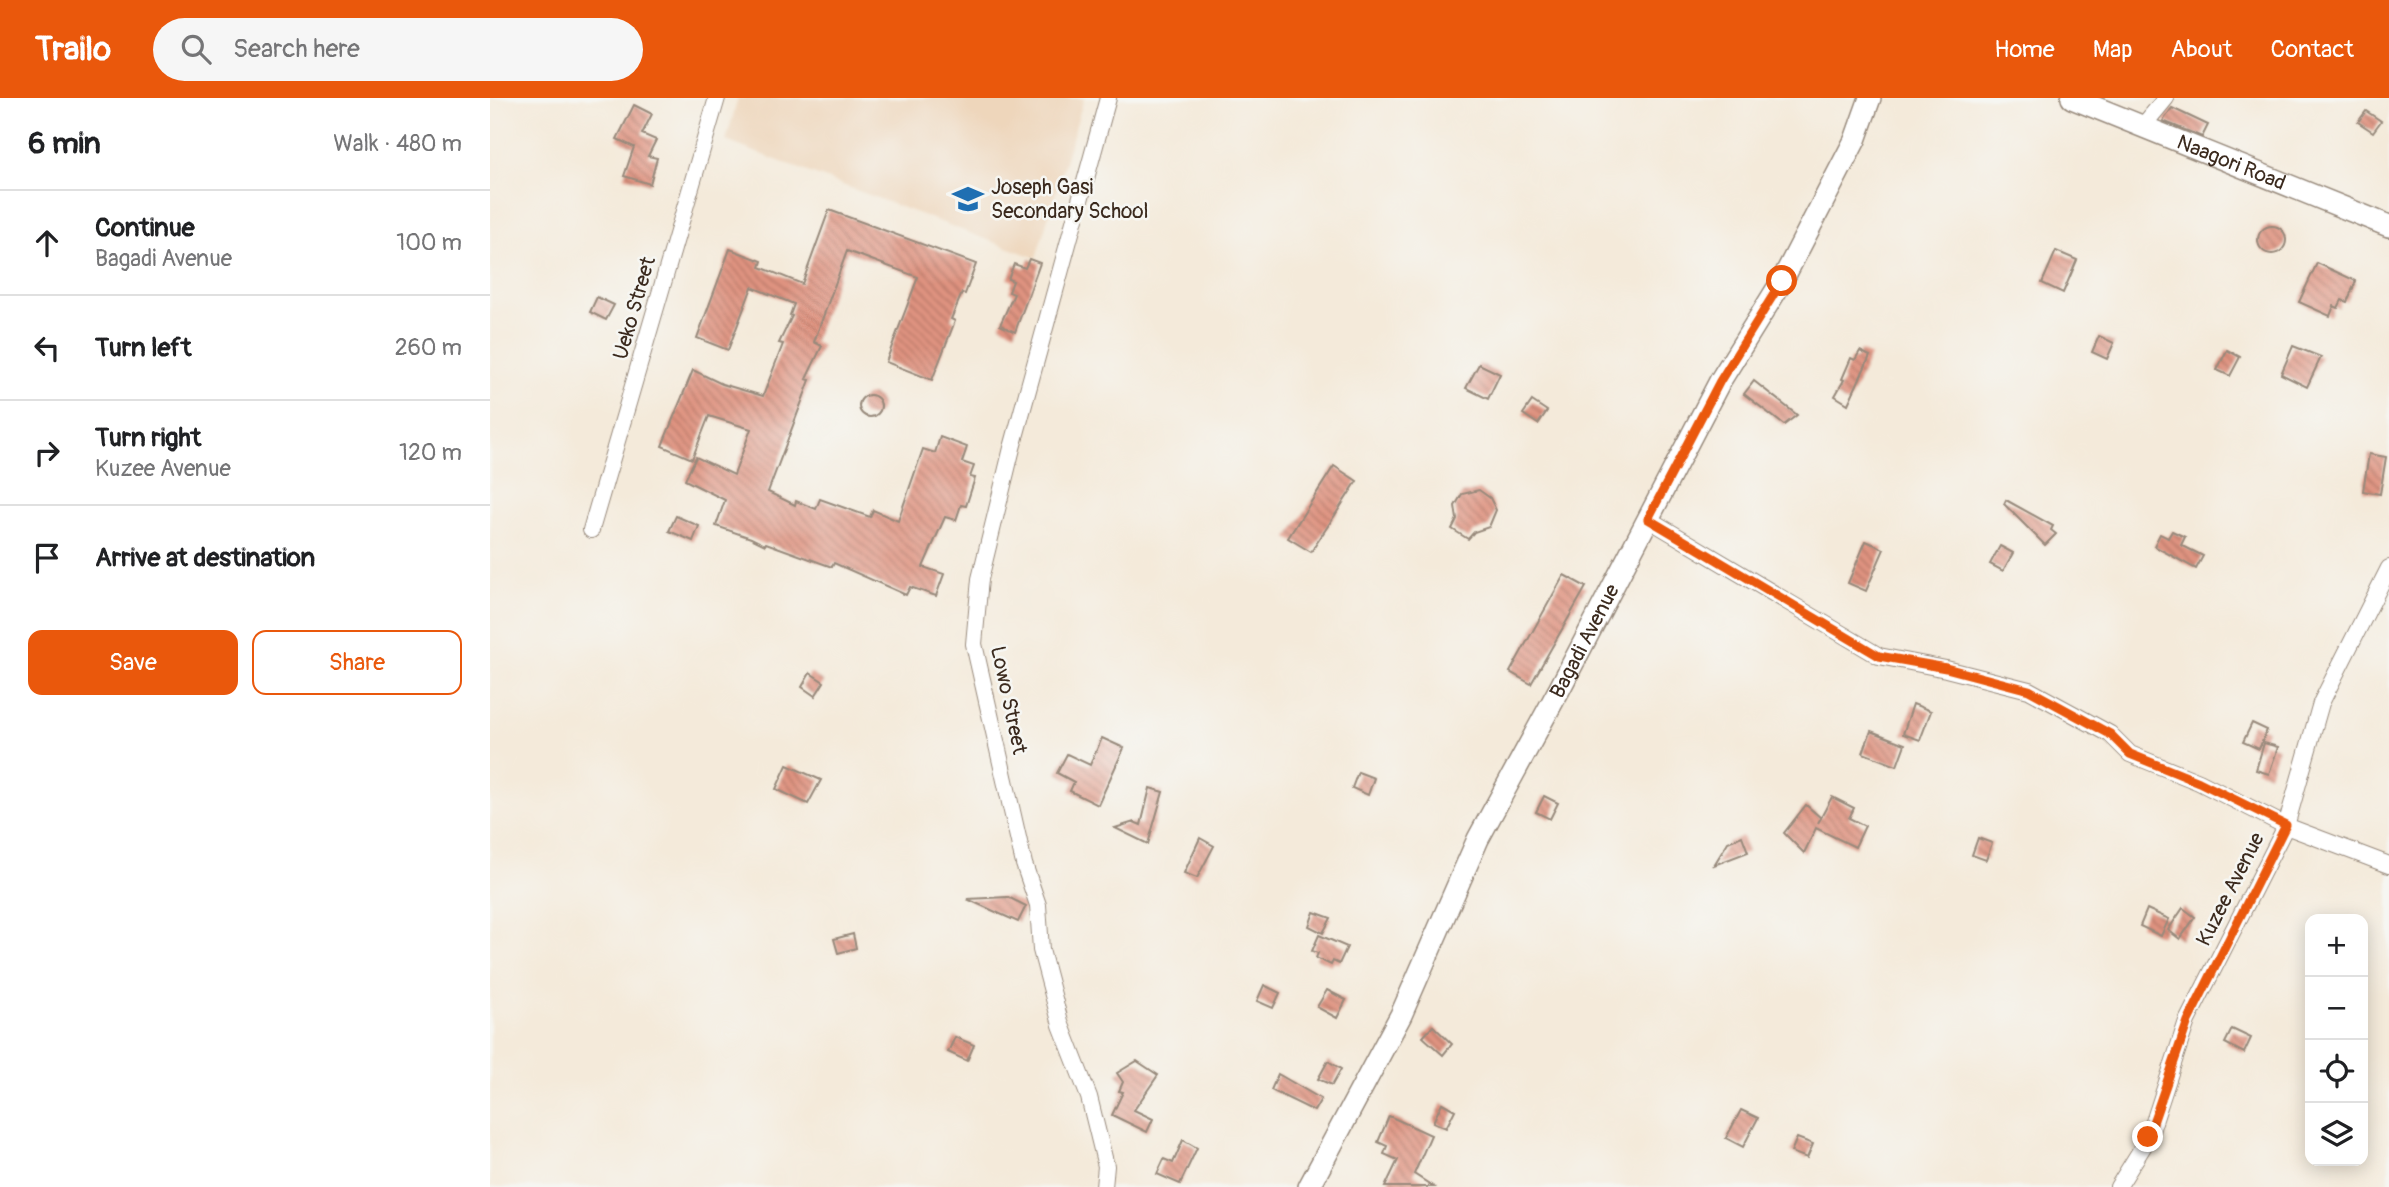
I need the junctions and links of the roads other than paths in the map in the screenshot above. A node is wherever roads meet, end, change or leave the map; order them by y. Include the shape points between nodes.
1 (717, 98) edge
2 (1108, 98) edge
3 (1870, 98) edge
4 (2072, 98) edge
5 (2166, 98) edge
6 (2142, 127) junction
7 (2389, 226) edge
8 (1648, 519) junction
9 (591, 530) dead end
10 (2389, 568) edge
11 (2286, 825) junction
12 (2389, 865) edge
13 (1104, 1187) edge
14 (1310, 1187) edge
15 (2118, 1187) edge

1 - 9 street, Ueko Street
2 - 13 street, Lowo Street via 1012,448 981,579 974,644 1024,864 1038,905 1041,950 1061,1025 1089,1097 1106,1166
3 - 8 street, Bagadi Avenue via 1855,139 1782,281 1720,381
4 - 6 street, Naagori Road
5 - 6 street
6 - 7 street, Naagori Road
8 - 11 street via 1879,656 2029,690 2110,734 2130,754
8 - 14 street, Bagadi Avenue via 1478,839 1401,1015
10 - 11 street, Kuzee Avenue via 2321,703
11 - 12 street
11 - 15 street, Kuzee Avenue via 2188,1021 2148,1137

